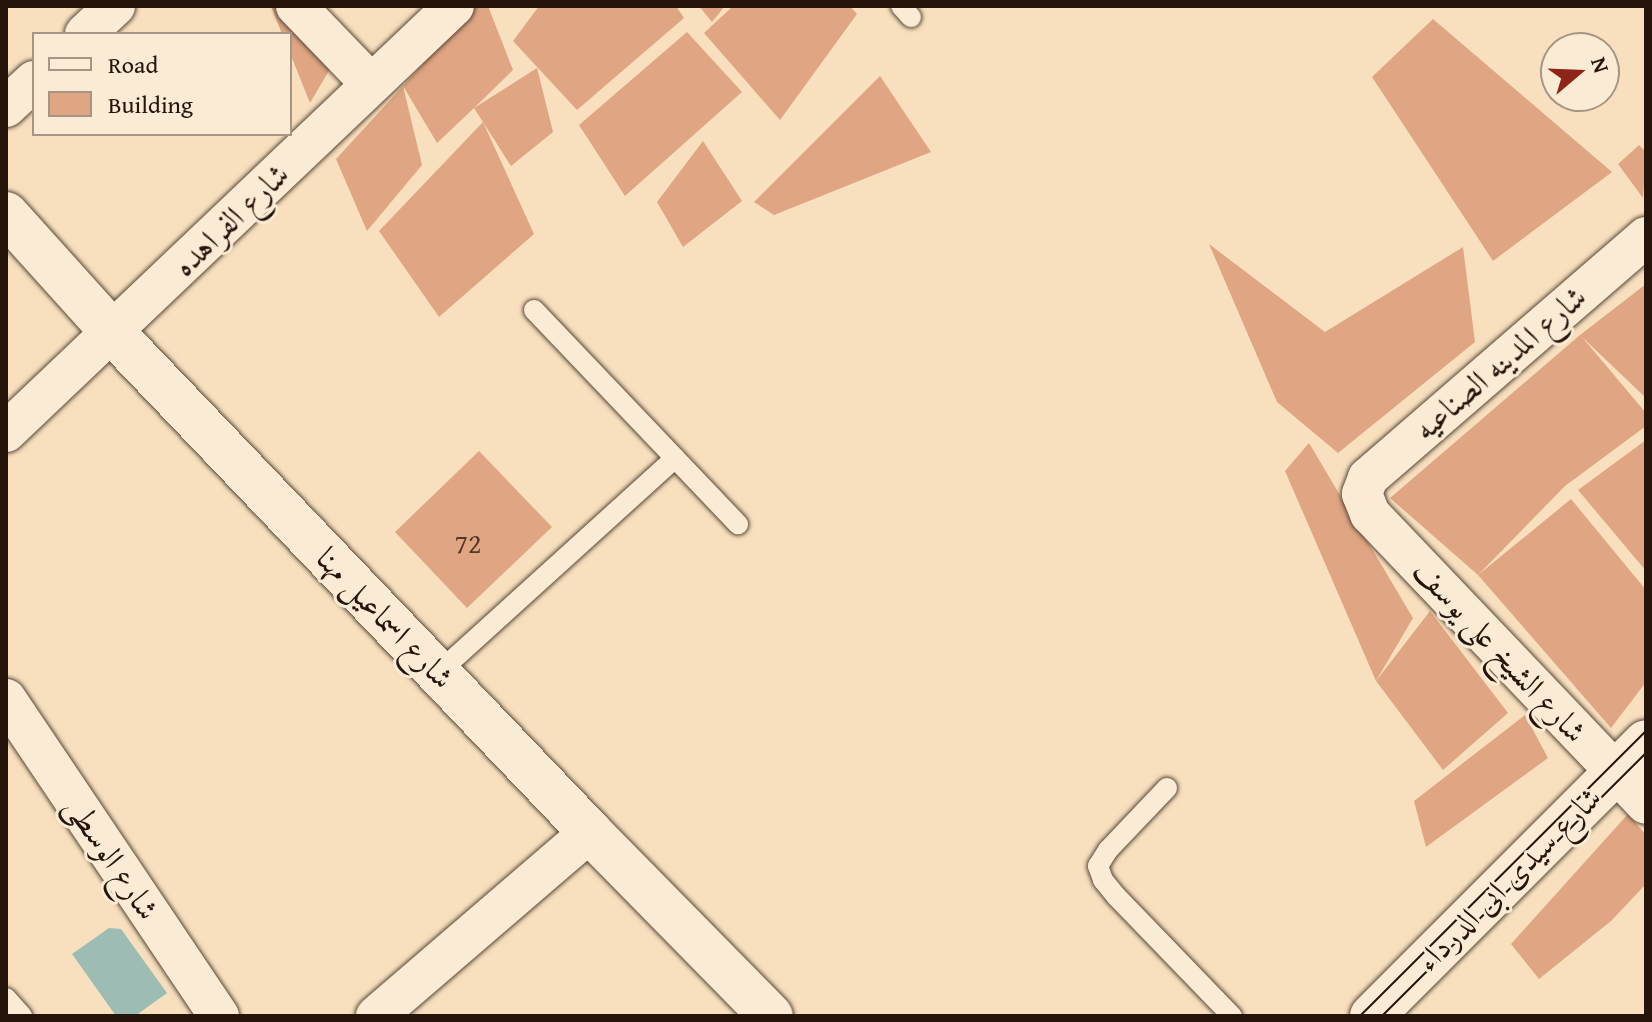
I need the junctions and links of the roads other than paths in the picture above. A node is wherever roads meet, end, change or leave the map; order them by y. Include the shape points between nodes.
1 (115, 6) edge
2 (296, 6) edge
3 (454, 6) edge
4 (87, 32) edge
5 (32, 83) edge
6 (371, 84) junction
7 (6, 107) edge
8 (6, 214) edge
9 (1646, 237) edge
10 (534, 310) dead end
11 (113, 333) junction
12 (6, 432) edge
13 (675, 458) junction
14 (1362, 494) joint
15 (738, 524) dead end
16 (438, 673) junction
17 (6, 699) edge
18 (1646, 742) edge
19 (1615, 772) junction
20 (1167, 788) dead end
21 (1646, 804) edge
22 (590, 832) junction
23 (6, 998) edge
24 (22, 1016) edge
25 (219, 1016) edge
26 (376, 1016) edge
27 (771, 1016) edge
28 (1232, 1016) edge
29 (1372, 1016) edge

1 - 4 street
2 - 6 street
3 - 6 street, شارع الفراهده
5 - 7 street
6 - 11 street, شارع الفراهده
8 - 11 main road, شارع اسماعيل مهنا
9 - 14 street, شارع المدينه الصناعيه via 1368,478
10 - 13 lane
11 - 12 street, شارع الفراهده
11 - 16 main road, شارع اسماعيل مهنا
13 - 15 lane
13 - 16 lane
14 - 19 street, شارع الشيخ على يوسف via 1370,514
16 - 22 main road, شارع اسماعيل مهنا
17 - 25 street, شارع الوسطى
18 - 19 main road, شارع سيدى ابى الدرداء
19 - 21 street, شارع الشيخ على يوسف
19 - 29 main road, شارع سيدى ابى الدرداء
20 - 28 lane via 1098,866 1116,896
22 - 26 street
22 - 27 main road, شارع اسماعيل مهنا
23 - 24 lane

